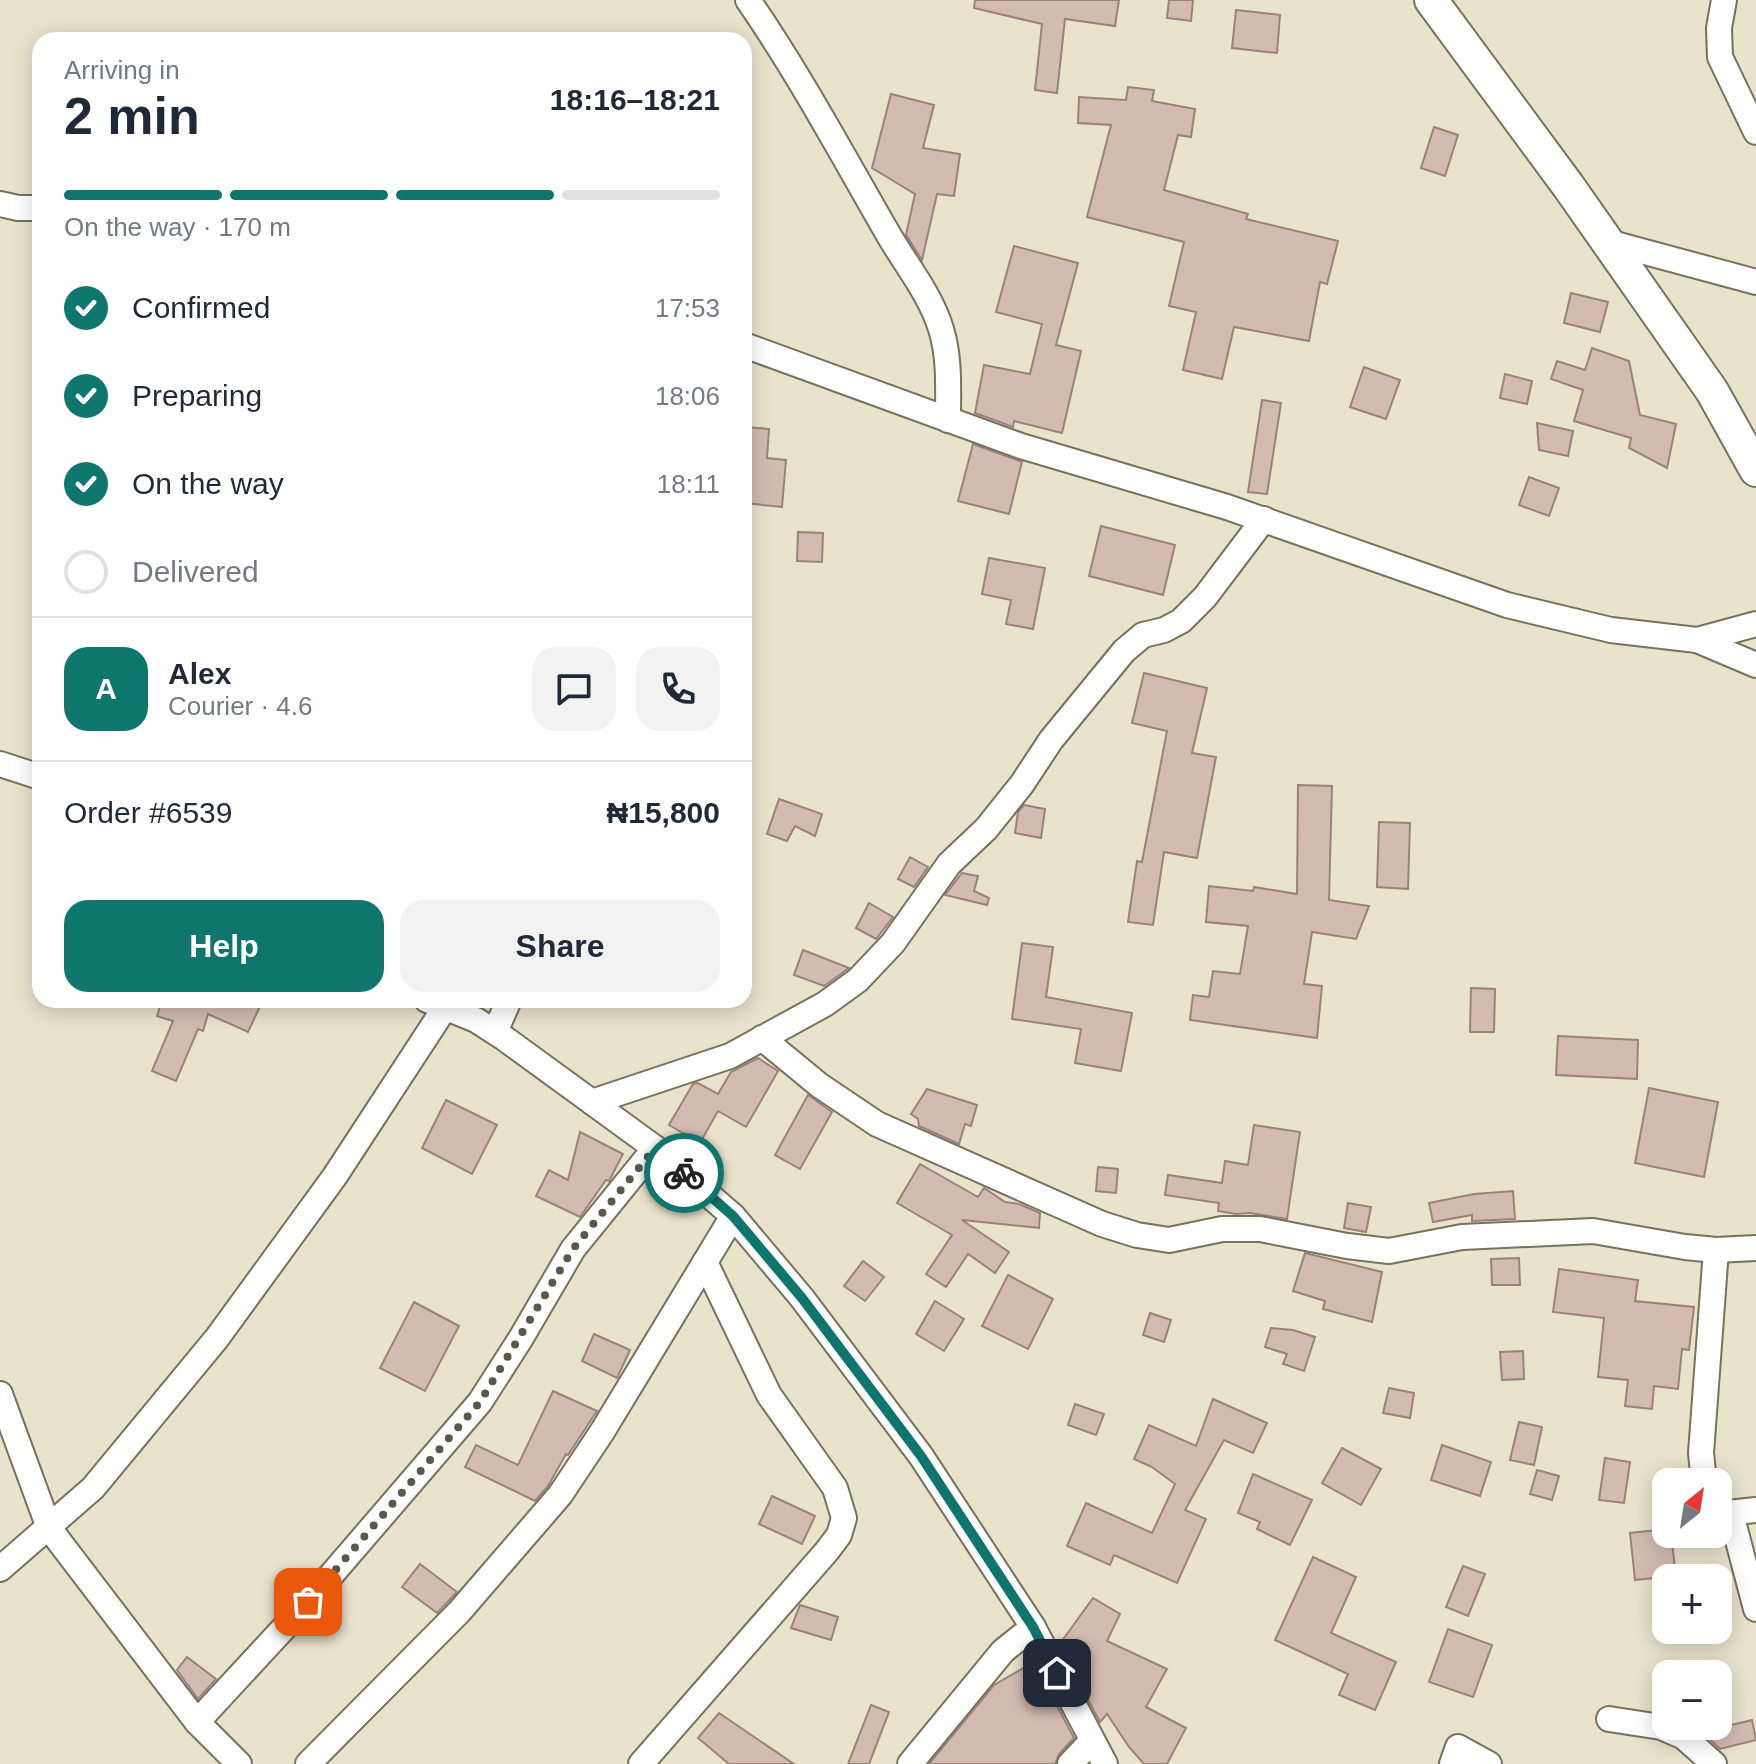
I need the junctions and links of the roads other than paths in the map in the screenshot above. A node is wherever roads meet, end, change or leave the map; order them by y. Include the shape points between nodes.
1 (748, 0) edge
2 (1431, 0) edge
3 (1724, 0) edge
4 (1756, 132) edge
5 (0, 204) edge
6 (32, 208) edge
7 (1608, 242) junction
8 (1756, 282) edge
9 (752, 348) edge
10 (948, 420) junction
11 (1756, 470) edge
12 (1264, 519) junction
13 (1756, 624) edge
14 (1697, 640) junction
15 (1756, 665) edge
16 (0, 764) edge
17 (32, 774) edge
18 (434, 1008) edge
19 (447, 1008) edge
20 (506, 1008) edge
21 (495, 1032) junction
22 (762, 1038) junction
23 (592, 1102) junction
24 (655, 1148) junction
25 (733, 1216) junction
26 (1756, 1248) edge
27 (1716, 1250) junction
28 (705, 1262) junction
29 (0, 1394) edge
30 (1703, 1468) edge
31 (1756, 1510) edge
32 (1732, 1513) edge
33 (49, 1528) junction
34 (1732, 1535) edge
35 (0, 1569) edge
36 (1756, 1609) edge
37 (1033, 1627) junction
38 (1609, 1719) dead end
39 (197, 1722) junction
40 (1092, 1741) junction
41 (239, 1764) edge
42 (308, 1764) edge
43 (641, 1764) edge
44 (910, 1764) edge
45 (1070, 1764) edge
46 (1105, 1764) edge
47 (1452, 1764) edge
48 (1489, 1764) edge
49 (1714, 1764) edge

1 - 10 street via 927,295 948,356
2 - 7 street
3 - 4 street via 1720,57
5 - 6 street
7 - 8 street
7 - 11 street via 1712,391
9 - 10 street
10 - 12 street
12 - 14 street via 1507,605 1611,630
12 - 22 street via 1181,621 1143,635 1124,651 986,829 949,864 893,943 858,980
13 - 14 street
14 - 15 street
16 - 17 street
18 - 33 street via 335,1176 217,1338 93,1488
19 - 21 street
20 - 21 street
21 - 23 street
22 - 23 street via 730,1056
22 - 27 street via 877,1124 1137,1235 1169,1240 1250,1228 1389,1251 1462,1237 1593,1231
23 - 24 street
24 - 25 street
24 - 39 street via 573,1249 480,1402
25 - 28 street
25 - 37 street via 921,1456
26 - 27 street
27 - 30 street
28 - 42 street via 560,1495 459,1612
28 - 43 street via 769,1395 835,1488 844,1518 827,1551
29 - 33 street
31 - 32 street
33 - 35 street
33 - 39 street
34 - 36 street
37 - 40 street
37 - 44 street via 1003,1651
38 - 49 street via 1661,1727 1684,1737
39 - 41 street
40 - 45 street
40 - 46 street
47 - 48 street via 1458,1747

